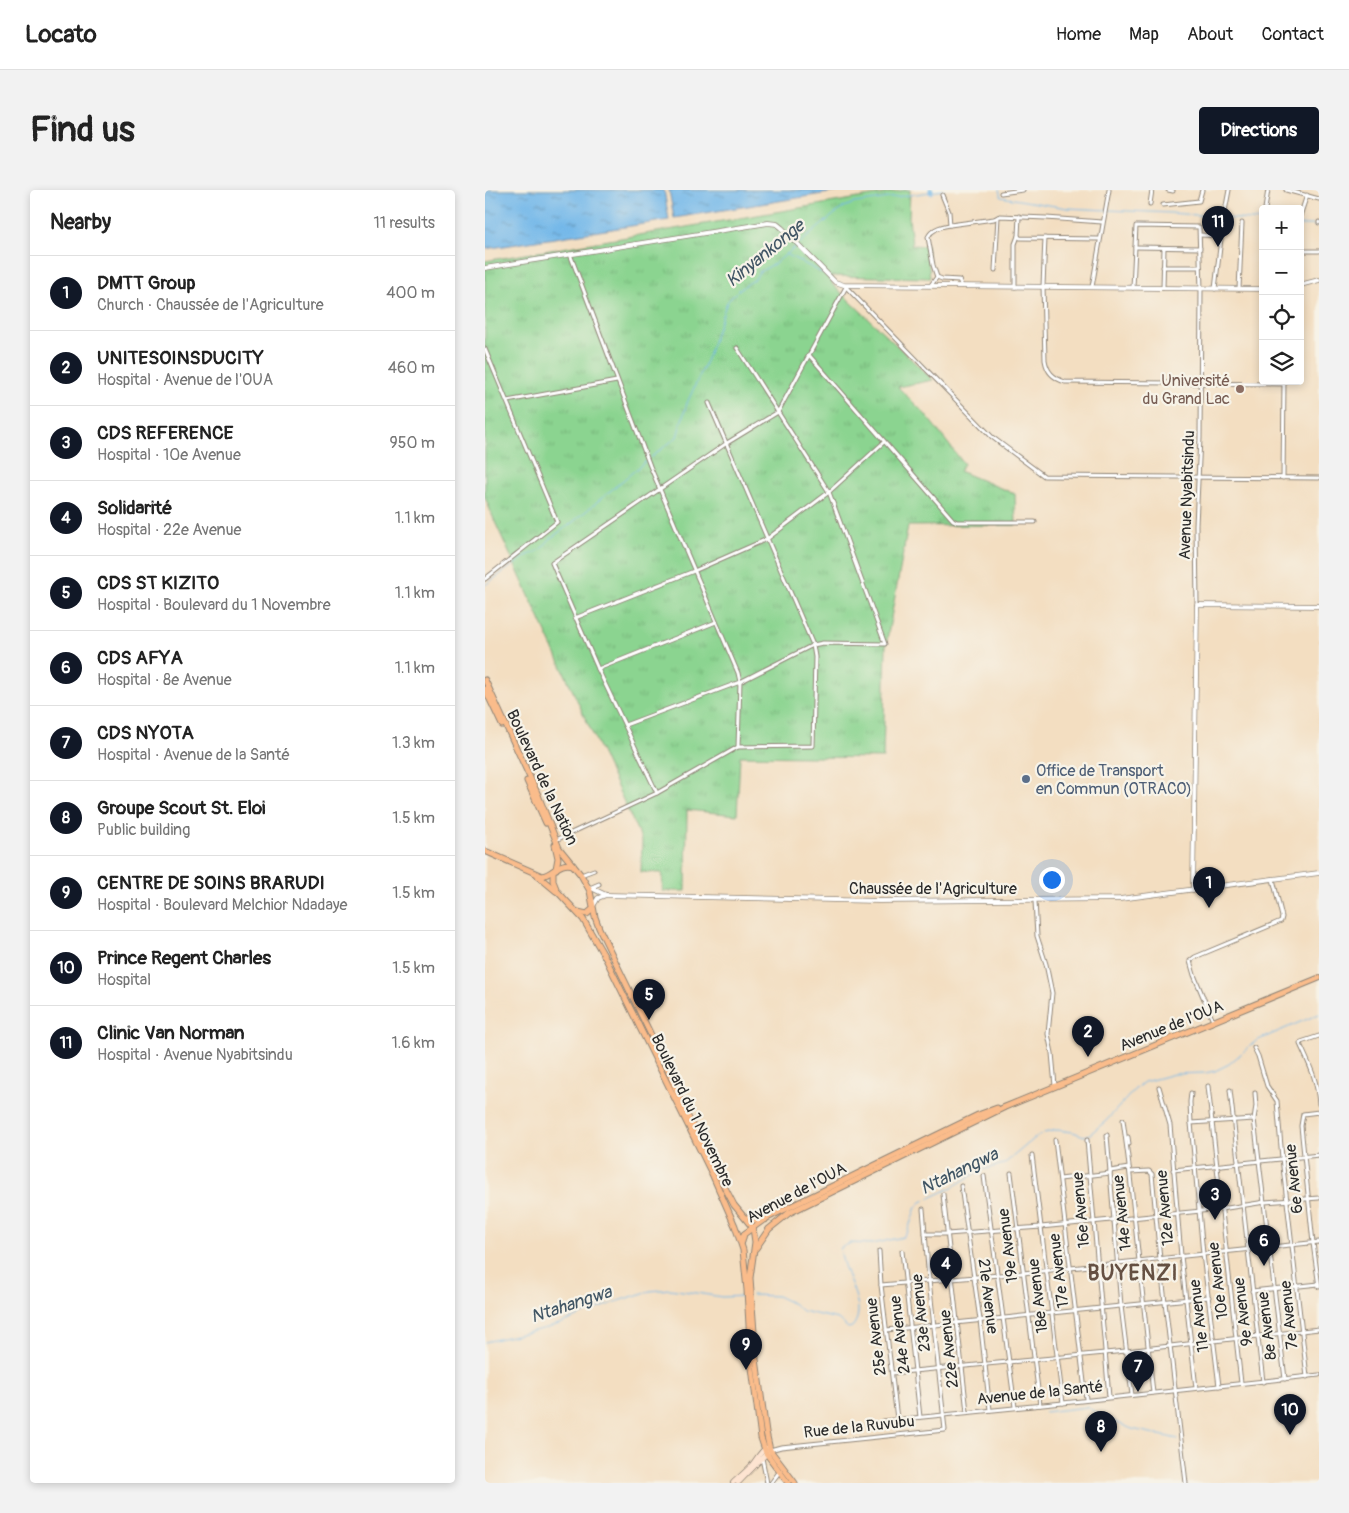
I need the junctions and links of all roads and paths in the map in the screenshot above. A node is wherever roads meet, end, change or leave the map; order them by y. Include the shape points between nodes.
1 (1023, 190) edge
2 (1109, 190) edge
3 (1152, 190) edge
4 (1202, 190) edge
5 (1229, 190) edge
6 (1268, 190) edge
7 (1286, 190) edge
8 (1001, 193) dead end
9 (942, 195) dead end
10 (1307, 195) junction
11 (1319, 199) edge
12 (1150, 204) dead end
13 (1163, 205) dead end
14 (1266, 205) edge
15 (1304, 205) edge
16 (1019, 216) junction
17 (998, 217) junction
18 (1102, 222) junction
19 (1242, 223) dead end
20 (950, 225) junction
21 (1200, 235) junction
22 (1018, 236) junction
23 (1222, 236) junction
24 (1045, 238) junction
25 (1100, 239) junction
26 (1135, 247) junction
27 (1164, 248) junction
28 (1200, 248) junction
29 (1304, 251) edge
30 (1319, 251) edge
31 (571, 254) junction
32 (1163, 267) junction
33 (1200, 267) junction
34 (485, 268) edge
35 (995, 270) dead end
36 (937, 277) junction
37 (1319, 280) edge
38 (1304, 284) edge
39 (931, 285) junction
40 (845, 286) junction
41 (962, 286) junction
42 (1043, 286) junction
43 (1015, 287) junction
44 (1092, 287) junction
45 (1133, 288) junction
46 (1163, 288) junction
47 (1201, 289) junction
48 (1215, 289) junction
49 (1239, 289) junction
50 (1259, 289) edge
51 (737, 348) dead end
52 (485, 349) edge
53 (809, 355) junction
54 (617, 381) junction
55 (1259, 383) edge
56 (1201, 384) junction
57 (1284, 385) edge
58 (507, 401) junction
59 (709, 403) dead end
60 (778, 412) junction
61 (885, 442) junction
62 (727, 443) junction
63 (1199, 478) junction
64 (1283, 478) junction
65 (1319, 478) edge
66 (660, 489) junction
67 (829, 492) junction
68 (1035, 522) dead end
69 (767, 539) junction
70 (695, 571) junction
71 (485, 578) edge
72 (1197, 605) junction
73 (1319, 606) edge
74 (575, 618) junction
75 (716, 622) junction
76 (813, 645) junction
77 (598, 669) junction
78 (485, 680) edge
79 (740, 682) junction
80 (485, 689) edge
81 (625, 726) junction
82 (738, 746) junction
83 (657, 793) junction
84 (556, 842) junction
85 (485, 851) edge
86 (573, 865) junction
87 (555, 870) junction
88 (593, 870) dead end
89 (534, 873) junction
90 (1319, 873) edge
91 (581, 874) junction
92 (1273, 879) junction
93 (599, 884) dead end
94 (589, 886) junction
95 (1193, 890) junction
96 (557, 891) junction
97 (605, 895) junction
98 (1035, 901) junction
99 (593, 908) junction
100 (575, 910) junction
101 (1319, 978) edge
102 (641, 1013) junction
103 (634, 1016) junction
104 (1213, 1021) junction
105 (1319, 1036) edge
106 (1254, 1048) dead end
107 (1055, 1086) junction
108 (1208, 1086) dead end
109 (1159, 1087) dead end
110 (1230, 1090) dead end
111 (1191, 1093) dead end
112 (1255, 1093) dead end
113 (1319, 1104) edge
114 (1319, 1112) edge
115 (979, 1117) junction
116 (1233, 1119) junction
117 (1123, 1120) dead end
118 (1254, 1120) junction
119 (1212, 1121) junction
120 (1191, 1123) junction
121 (1107, 1135) dead end
122 (1128, 1137) dead end
123 (1055, 1140) dead end
124 (1087, 1140) dead end
125 (1032, 1155) dead end
126 (1319, 1155) edge
127 (1303, 1156) junction
128 (1282, 1158) junction
129 (1260, 1160) junction
130 (709, 1161) junction
131 (1238, 1163) junction
132 (1217, 1165) junction
133 (1195, 1168) junction
134 (1173, 1170) junction
135 (1131, 1171) junction
136 (1110, 1172) junction
137 (1011, 1173) dead end
138 (1090, 1175) junction
139 (984, 1176) dead end
140 (1060, 1179) junction
141 (961, 1186) dead end
142 (943, 1194) dead end
143 (1319, 1198) edge
144 (1308, 1200) junction
145 (1265, 1202) junction
146 (1288, 1202) junction
147 (1243, 1206) junction
148 (1221, 1208) junction
149 (923, 1209) dead end
150 (1199, 1211) junction
151 (1177, 1213) junction
152 (1155, 1215) junction
153 (743, 1217) junction
154 (1134, 1218) junction
155 (765, 1220) junction
156 (1114, 1220) junction
157 (1094, 1222) junction
158 (1066, 1224) junction
159 (1041, 1227) junction
160 (753, 1228) junction
161 (1017, 1229) junction
162 (992, 1231) junction
163 (969, 1233) junction
164 (925, 1234) junction
165 (947, 1234) junction
166 (1319, 1242) edge
167 (1313, 1243) junction
168 (1292, 1245) junction
169 (742, 1247) junction
170 (1269, 1247) junction
171 (902, 1250) dead end
172 (1248, 1250) junction
173 (1226, 1251) junction
174 (753, 1252) junction
175 (879, 1252) dead end
176 (1203, 1254) junction
177 (1181, 1256) junction
178 (1160, 1259) junction
179 (1139, 1261) junction
180 (1118, 1263) junction
181 (1097, 1265) junction
182 (1071, 1268) junction
183 (1047, 1270) junction
184 (1023, 1273) junction
185 (999, 1274) junction
186 (974, 1276) junction
187 (952, 1278) junction
188 (929, 1280) junction
189 (905, 1283) junction
190 (881, 1285) junction
191 (1319, 1285) edge
192 (1298, 1286) junction
193 (1274, 1289) junction
194 (749, 1290) junction
195 (1252, 1291) junction
196 (1209, 1297) junction
197 (1186, 1300) junction
198 (1165, 1302) junction
199 (1143, 1303) junction
200 (1121, 1306) junction
201 (1101, 1307) junction
202 (1076, 1312) junction
203 (1053, 1313) junction
204 (1029, 1316) junction
205 (1004, 1318) junction
206 (980, 1320) junction
207 (958, 1322) junction
208 (934, 1325) junction
209 (911, 1328) junction
210 (1319, 1329) edge
211 (886, 1330) junction
212 (1302, 1331) junction
213 (1280, 1334) junction
214 (1258, 1336) junction
215 (1236, 1338) junction
216 (1214, 1341) junction
217 (1192, 1343) junction
218 (1170, 1345) junction
219 (1148, 1348) junction
220 (1126, 1351) junction
221 (1105, 1353) junction
222 (1081, 1355) junction
223 (1057, 1357) junction
224 (1034, 1359) junction
225 (1010, 1361) junction
226 (985, 1365) junction
227 (963, 1367) junction
228 (939, 1369) junction
229 (916, 1372) junction
230 (892, 1374) junction
231 (1319, 1375) edge
232 (1307, 1377) junction
233 (1285, 1379) junction
234 (1263, 1382) junction
235 (1241, 1384) junction
236 (1219, 1386) junction
237 (1196, 1388) junction
238 (1176, 1390) junction
239 (1153, 1393) junction
240 (1132, 1395) junction
241 (1109, 1397) junction
242 (1086, 1400) junction
243 (1063, 1403) junction
244 (1040, 1406) junction
245 (1015, 1408) junction
246 (990, 1410) junction
247 (967, 1412) junction
248 (945, 1414) junction
249 (920, 1417) junction
250 (897, 1419) junction
251 (883, 1421) dead end
252 (945, 1430) joint
253 (768, 1451) junction
254 (783, 1466) junction
255 (779, 1472) junction
256 (733, 1483) edge
257 (738, 1483) edge
258 (767, 1483) edge
259 (771, 1483) edge
260 (788, 1483) edge
261 (795, 1483) edge
262 (1187, 1483) edge

1 - 8 street
2 - 18 street
3 - 12 street
4 - 13 street via 1200,201
5 - 23 street
6 - 14 street
7 - 10 street
9 - 20 street
10 - 11 street
10 - 15 street
16 - 17 street
16 - 18 street
16 - 22 street
17 - 20 street
17 - 35 street
18 - 25 street
19 - 49 street
20 - 36 street via 938,228 928,237
21 - 23 street
21 - 26 street via 1198,226 1137,226
21 - 28 street, Avenue Nyabitsindu
22 - 24 street
22 - 43 street via 1015,244
23 - 48 street
24 - 25 street
24 - 42 street
25 - 44 street
26 - 27 street
26 - 45 street
27 - 28 street
27 - 32 street
28 - 33 street, Avenue Nyabitsindu
29 - 30 street
31 - 34 street
31 - 40 street via 777,224 835,282
31 - 54 street
32 - 33 street
32 - 46 street
33 - 47 street, Avenue Nyabitsindu
36 - 39 street
36 - 41 street via 959,280
37 - 38 street
39 - 40 street
39 - 41 street
40 - 53 street
40 - 63 street via 992,437 1044,476
41 - 43 street
42 - 43 street
42 - 44 street
42 - 56 street via 1045,360 1047,370 1055,378 1065,382
44 - 45 street
45 - 46 street
46 - 47 street
47 - 48 street
47 - 56 street, Avenue Nyabitsindu
48 - 49 street
49 - 50 street
51 - 60 street
52 - 58 street
53 - 60 street
53 - 61 street
54 - 58 street
54 - 66 street
55 - 56 street
56 - 63 street, Avenue Nyabitsindu
57 - 64 street
58 - 71 street via 557,522
59 - 62 street
60 - 62 street
60 - 67 street
61 - 67 street
61 - 68 street via 955,522
62 - 66 street
62 - 69 street
63 - 64 street
63 - 72 street, Avenue Nyabitsindu
64 - 65 street
66 - 70 street
66 - 74 street via 552,563
67 - 69 street
67 - 76 street via 885,644
69 - 70 street
69 - 76 street
70 - 74 street
70 - 75 street
72 - 73 street
72 - 95 street, Avenue Nyabitsindu
74 - 77 street
75 - 77 street
75 - 79 street
76 - 79 street
76 - 82 street via 813,746
77 - 81 street
78 - 84 main road, Boulevard de la Nation
79 - 81 street
79 - 82 street
80 - 84 main road, Boulevard de la Nation
81 - 83 street
82 - 83 street
83 - 84 street
84 - 86 main road, Boulevard de la Nation
84 - 87 main road, Boulevard de la Nation via 558,858
85 - 89 main road, Boulevard du 1 Novembre
86 - 87 main road, Boulevard de la Nation via 563,864
86 - 91 main road, Boulevard du 1 Novembre
87 - 89 main road via 545,876
87 - 96 main road via 553,881
88 - 91 street
89 - 96 main road, Boulevard du 1 Novembre
90 - 92 street, Chaussée de l'Agriculture
91 - 94 main road, Boulevard du 1 Novembre
92 - 95 street, Chaussée de l'Agriculture
92 - 104 street via 1281,921 1190,961
93 - 94 street
94 - 97 street, Chaussée de l'Agriculture
94 - 99 main road, Boulevard du 1 Novembre
95 - 98 street, Chaussée de l'Agriculture via 1120,899
96 - 100 main road, Boulevard du 1 Novembre
97 - 98 street, Chaussée de l'Agriculture
97 - 99 street via 598,898
98 - 107 street via 1037,936 1052,993 1048,1034
99 - 100 main road via 584,914
99 - 102 main road, Boulevard du 1 Novembre via 599,928
100 - 103 main road, Boulevard du 1 Novembre via 606,959
101 - 104 main road, Avenue de l'OUA
102 - 103 main road
102 - 130 main road, Boulevard du 1 Novembre
103 - 130 main road, Boulevard du 1 Novembre
104 - 107 main road, Avenue de l'OUA
105 - 113 street via 1300,1044 1317,1083
106 - 128 street, 7e Avenue via 1267,1086 1277,1101
107 - 115 main road, Avenue de l'OUA via 1005,1107 991,1109
108 - 119 street, 10e Avenue
109 - 134 street, 12e Avenue via 1170,1125
110 - 116 street, 9e Avenue
111 - 120 street, 11e Avenue
112 - 118 street, 8e Avenue
114 - 127 street, 6e Avenue via 1303,1114
115 - 155 main road, Avenue de l'OUA
115 - 174 main road, Avenue de l'OUA via 789,1213 769,1229
116 - 118 street
116 - 119 street
116 - 131 street, 9e Avenue
117 - 135 street, 14e Avenue
118 - 129 street, 8e Avenue
119 - 120 street
119 - 132 street, 10e Avenue
120 - 133 street, 11e Avenue
121 - 136 street
122 - 135 street
123 - 140 street, 17e Avenue
124 - 138 street, 16e Avenue
125 - 159 street, 18e Avenue
126 - 127 street
127 - 128 street
127 - 144 street, 6e Avenue
128 - 129 street
128 - 146 street, 7e Avenue
129 - 131 street
129 - 145 street, 8e Avenue
130 - 153 main road, Boulevard du 1 Novembre
130 - 169 main road, Boulevard du 1 Novembre
131 - 132 street
131 - 147 street, 9e Avenue
132 - 133 street
132 - 148 street, 10e Avenue
133 - 134 street
133 - 150 street, 11e Avenue
134 - 151 street, 12e Avenue
135 - 136 street
135 - 152 street via 1149,1171 1152,1174
135 - 154 street, 14e Avenue
136 - 138 street
136 - 156 street
137 - 161 street, 19e Avenue
138 - 140 street
138 - 157 street, 16e Avenue
139 - 162 street
140 - 158 street, 17e Avenue
141 - 163 street, 21e Avenue
142 - 165 street, 22e Avenue
143 - 144 street
144 - 146 street
144 - 167 street, 6e Avenue
145 - 146 street
145 - 147 street
145 - 170 street, 8e Avenue
146 - 168 street, 7e Avenue
147 - 148 street
147 - 172 street, 9e Avenue
148 - 150 street
148 - 173 street, 10e Avenue
149 - 164 street, 23e Avenue
150 - 151 street
150 - 176 street, 11e Avenue
151 - 152 street
151 - 177 street, 12e Avenue
152 - 154 street
152 - 178 street
153 - 155 main road
153 - 160 main road, Boulevard du 1 Novembre
154 - 156 street
154 - 179 street, 14e Avenue
155 - 160 main road, Avenue de l'OUA
156 - 157 street
156 - 180 street
157 - 158 street
157 - 181 street, 16e Avenue
158 - 159 street
158 - 182 street, 17e Avenue
159 - 161 street
159 - 183 street, 18e Avenue
160 - 169 main road, Avenue de l'OUA via 744,1234
160 - 174 main road, Boulevard du 1 Novembre
161 - 162 street
161 - 184 street, 19e Avenue
162 - 163 street
162 - 185 street
163 - 165 street
163 - 186 street, 21e Avenue
164 - 165 street
164 - 188 street, 23e Avenue
165 - 187 street, 22e Avenue
166 - 167 street
167 - 168 street
167 - 191 street, 6e Avenue
168 - 170 street
168 - 192 street, 7e Avenue
169 - 174 main road via 747,1254
169 - 194 main road, Boulevard du 1 Novembre
170 - 172 street
170 - 193 street, 8e Avenue
171 - 189 street, 24e Avenue
172 - 173 street
172 - 195 street, 9e Avenue
173 - 176 street
173 - 215 street, 10e Avenue
174 - 194 main road, Boulevard du 1 Novembre
175 - 190 street, 25e Avenue
176 - 177 street
176 - 196 street, 11e Avenue
177 - 178 street
177 - 197 street, 12e Avenue
178 - 179 street
178 - 198 street
179 - 180 street
179 - 199 street, 14e Avenue
180 - 181 street
180 - 200 street
181 - 182 street
181 - 201 street, 16e Avenue
182 - 183 street
182 - 202 street, 17e Avenue
183 - 184 street
183 - 203 street, 18e Avenue
184 - 185 street
184 - 204 street, 19e Avenue
185 - 186 street
185 - 205 street
186 - 187 street
186 - 206 street, 21e Avenue
187 - 188 street
187 - 207 street, 22e Avenue
188 - 189 street
188 - 208 street, 23e Avenue
189 - 190 street
189 - 209 street, 24e Avenue
190 - 211 street, 25e Avenue
191 - 192 street
192 - 193 street
192 - 212 street, 7e Avenue
193 - 195 street
193 - 213 street, 8e Avenue
194 - 253 main road, Boulevard du 1 Novembre
195 - 214 street, 9e Avenue
196 - 197 street
196 - 216 street, 11e Avenue
197 - 198 street
197 - 217 street, 12e Avenue
198 - 199 street
198 - 218 street
199 - 200 street
199 - 219 street, 14e Avenue
200 - 201 street
200 - 220 street
201 - 202 street
201 - 221 street, 16e Avenue
202 - 203 street
202 - 222 street, 17e Avenue
203 - 204 street
203 - 223 street, 18e Avenue
204 - 205 street
204 - 224 street, 19e Avenue
205 - 206 street
205 - 225 street
206 - 207 street
206 - 226 street, 21e Avenue
207 - 208 street
207 - 227 street, 22e Avenue
208 - 209 street
208 - 228 street, 23e Avenue
209 - 211 street
209 - 229 street, 24e Avenue
210 - 212 street
211 - 230 street, 25e Avenue
212 - 213 street
212 - 232 street, 7e Avenue
213 - 214 street
213 - 233 street, 8e Avenue
214 - 215 street
214 - 234 street, 9e Avenue
215 - 216 street
215 - 235 street, 10e Avenue
216 - 217 street
216 - 236 street, 11e Avenue
217 - 218 street
217 - 237 street, 12e Avenue
218 - 219 street
218 - 238 street
219 - 220 street
219 - 239 street, 14e Avenue
220 - 221 street
220 - 240 street
221 - 222 street
221 - 241 street, 16e Avenue
222 - 223 street
222 - 242 street, 17e Avenue
223 - 224 street
223 - 243 street, 18e Avenue
224 - 225 street
224 - 244 street, 19e Avenue
225 - 226 street
225 - 245 street
226 - 227 street
226 - 246 street, 21e Avenue
227 - 228 street
227 - 247 street, 22e Avenue
228 - 229 street
228 - 248 street, 23e Avenue
229 - 230 street
229 - 249 street, 24e Avenue
230 - 250 street, 25e Avenue
231 - 232 street, Avenue de la Santé
232 - 233 street, Avenue de la Santé
233 - 234 street, Avenue de la Santé
234 - 235 street, Avenue de la Santé
235 - 236 street, Avenue de la Santé
236 - 237 street, Avenue de la Santé
237 - 238 street, Avenue de la Santé
238 - 239 street, Avenue de la Santé
238 - 262 street
239 - 240 street, Avenue de la Santé
240 - 241 street, Avenue de la Santé
241 - 242 street, Avenue de la Santé
242 - 243 street, Avenue de la Santé
243 - 244 street, Avenue de la Santé
244 - 245 street, Avenue de la Santé
245 - 246 street, Avenue de la Santé
246 - 247 street, Avenue de la Santé
247 - 248 street, Avenue de la Santé
248 - 249 street, Avenue de la Santé
248 - 252 street, 23e Avenue
249 - 250 street, Avenue de la Santé
250 - 251 street, Avenue de la Santé
252 - 253 street, Rue de la Ruvubu
253 - 254 main road
253 - 255 main road
253 - 256 main road
253 - 257 main road
253 - 258 street
254 - 255 street
254 - 261 main road
255 - 259 street
255 - 260 main road

